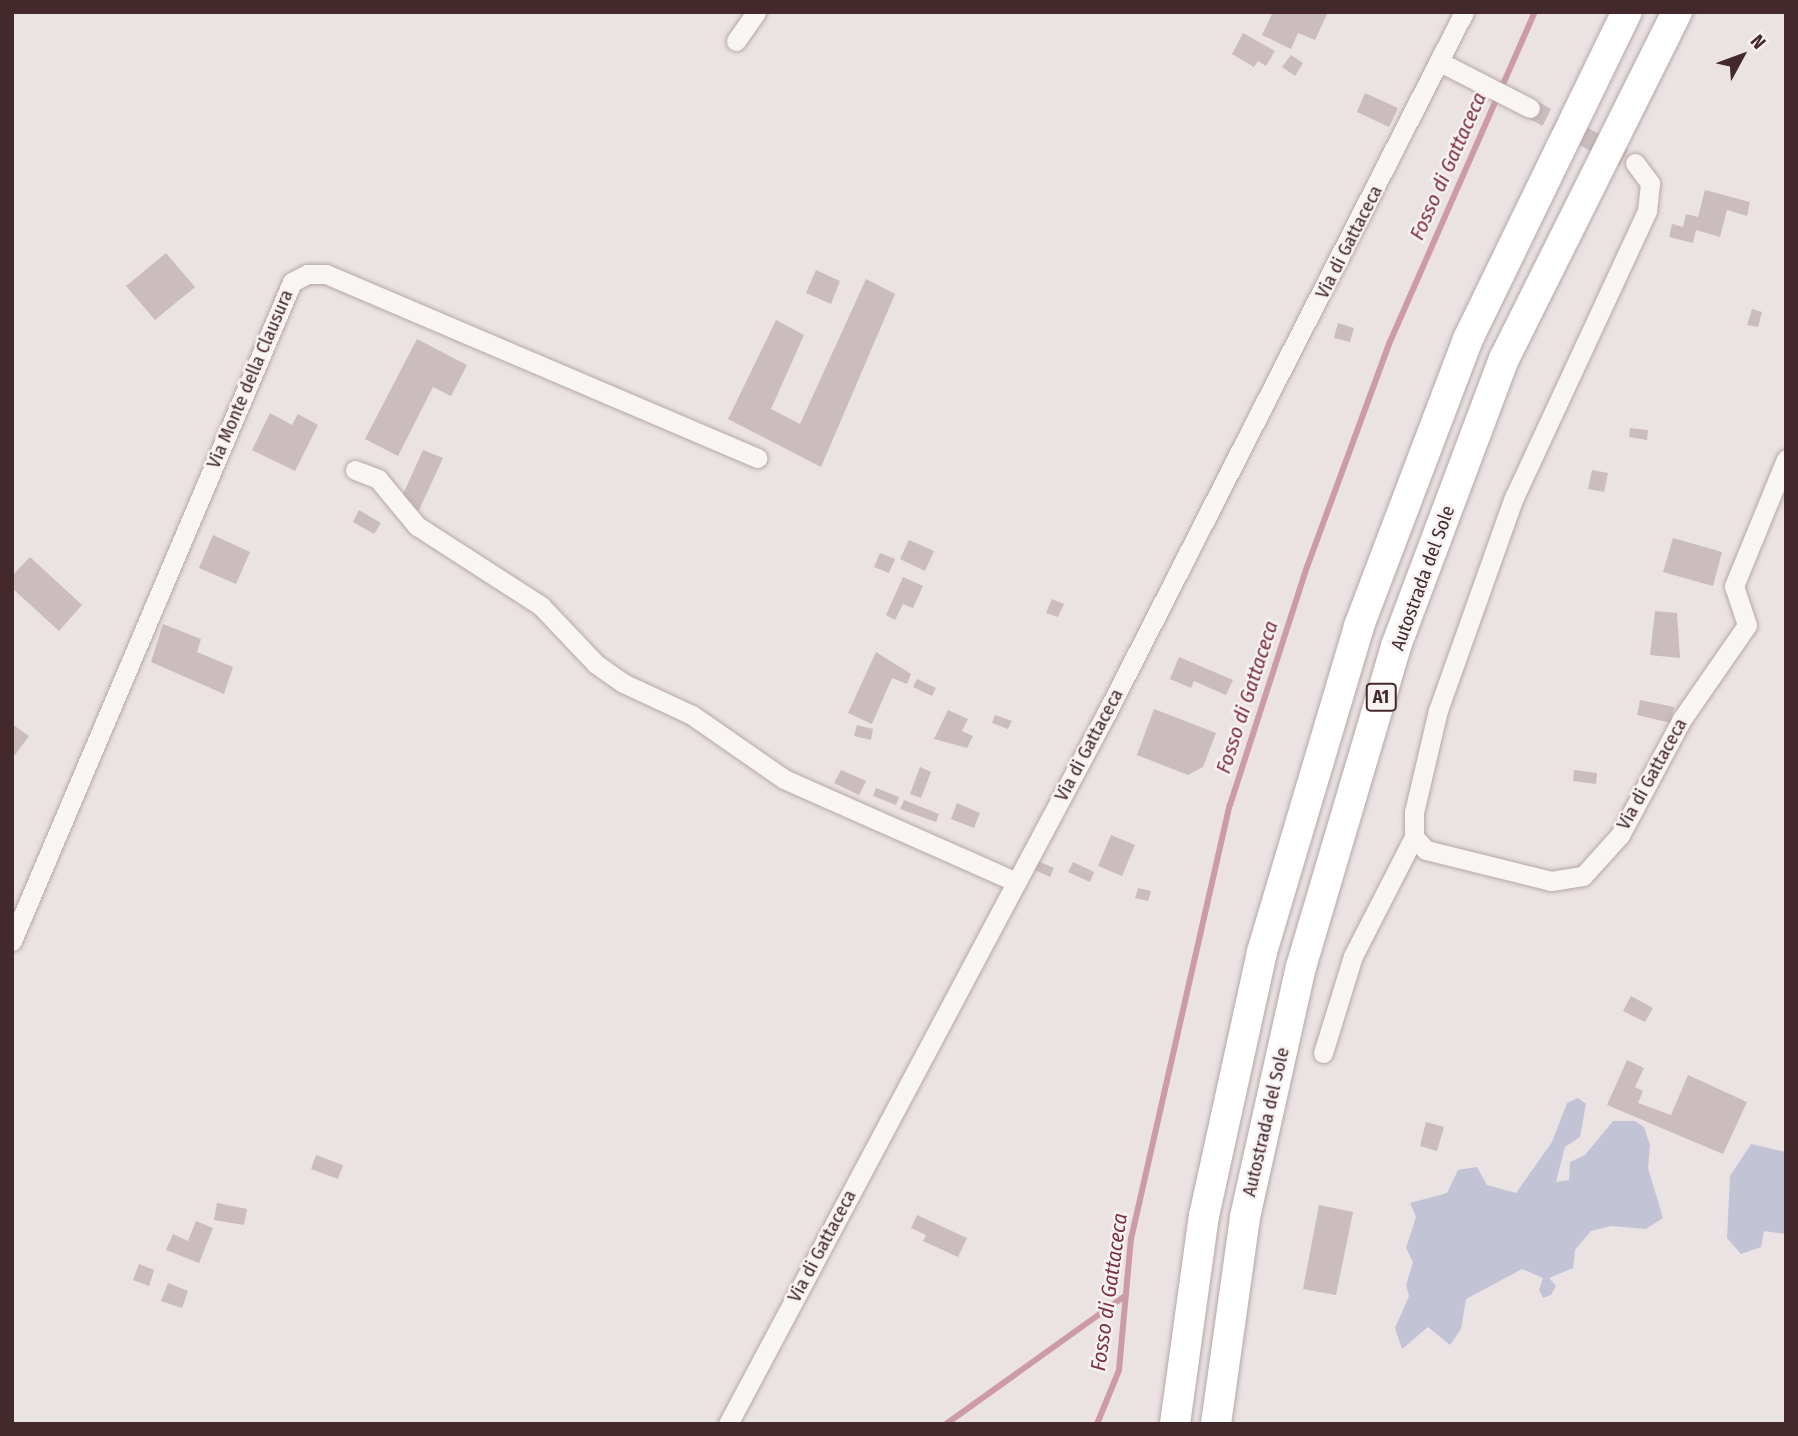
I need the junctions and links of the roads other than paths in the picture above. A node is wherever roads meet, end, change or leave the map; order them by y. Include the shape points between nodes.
1 (756, 12) edge
2 (1464, 12) edge
3 (1627, 12) edge
4 (1677, 12) edge
5 (736, 41) dead end
6 (1440, 62) junction
7 (1530, 108) tunnel mouth
8 (1635, 163) tunnel mouth
9 (757, 458) dead end
10 (1786, 459) edge
11 (355, 470) dead end
12 (1414, 837) junction
13 (1016, 882) junction
14 (12, 941) edge
15 (1323, 1054) dead end
16 (728, 1424) edge
17 (1175, 1424) edge
18 (1216, 1424) edge

1 - 5 street
2 - 6 street, Via di Gattaceca
3 - 17 highway, Autostrada del Sole / A1 via 1468,340 1359,626 1262,953 1204,1216
4 - 18 highway, Autostrada del Sole / A1 via 1504,359 1396,646 1301,967 1245,1217
6 - 7 street
6 - 13 street, Via di Gattaceca
8 - 12 street via 1650,183 1647,211 1484,574 1438,710 1414,812
9 - 14 street, Via Monte della Clausura via 326,274 307,274 292,282
10 - 12 street, Via di Gattaceca via 1734,586 1748,625 1688,709 1619,835 1583,876 1551,881 1426,850
11 - 13 street via 378,479 417,526 541,606 596,664 623,683 692,715 784,779
12 - 15 street via 1353,956
13 - 16 street, Via di Gattaceca

